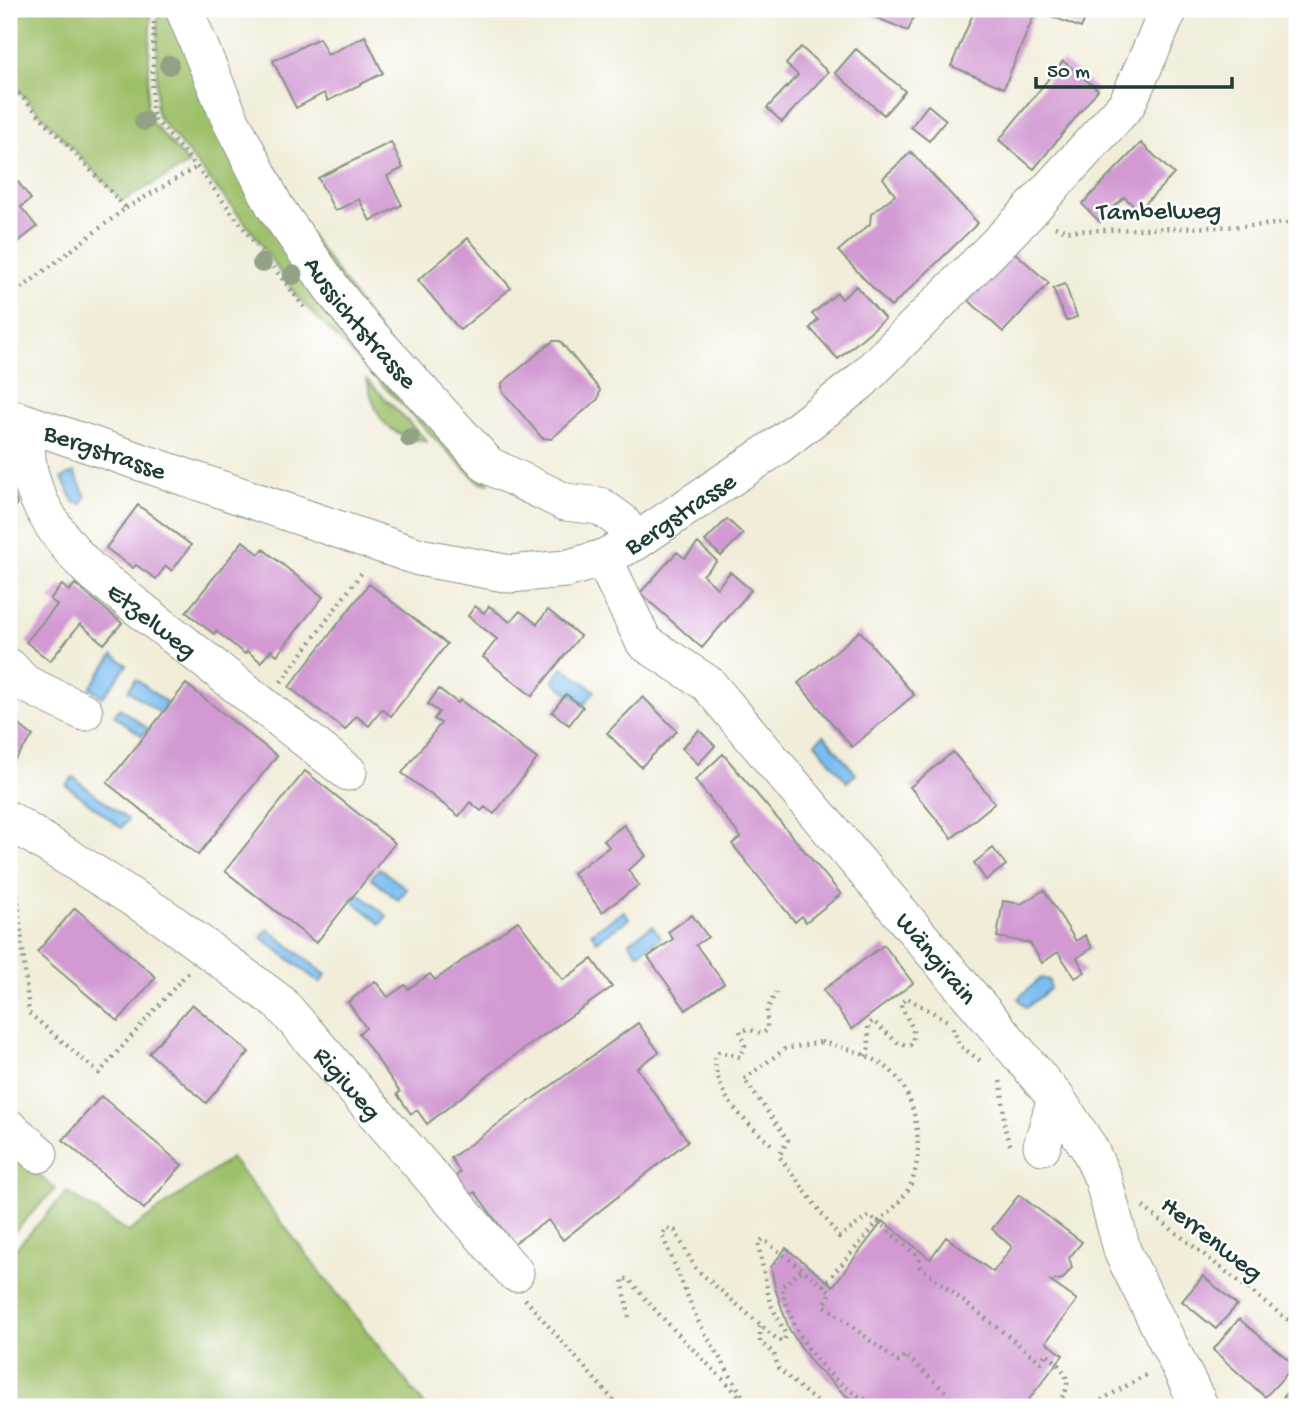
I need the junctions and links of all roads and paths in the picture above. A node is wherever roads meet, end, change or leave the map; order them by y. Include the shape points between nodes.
1 (184, 9) edge
2 (1169, 9) edge
3 (9, 83) edge
4 (197, 167) dead end
5 (126, 208) junction
6 (1024, 217) junction
7 (1297, 222) edge
8 (9, 298) edge
9 (19, 421) edge
10 (635, 542) junction
11 (382, 545) junction
12 (603, 558) junction
13 (9, 667) edge
14 (264, 706) junction
15 (84, 712) dead end
16 (348, 772) dead end
17 (10, 820) edge
18 (208, 950) junction
19 (776, 992) dead end
20 (864, 1056) junction
21 (986, 1063) dead end
22 (993, 1072) dead end
23 (1056, 1098) junction
24 (9, 1128) edge
25 (771, 1144) dead end
26 (1027, 1147) joint
27 (39, 1154) dead end
28 (1103, 1179) junction
29 (878, 1222) junction
30 (801, 1271) junction
31 (515, 1273) joint
32 (822, 1286) junction
33 (629, 1317) dead end
34 (760, 1325) junction
35 (1297, 1327) edge
36 (1174, 1359) junction
37 (744, 1402) junction
38 (619, 1407) edge
39 (748, 1407) edge
40 (822, 1407) edge
41 (895, 1407) edge
42 (951, 1407) edge
43 (1000, 1407) edge
44 (1023, 1407) edge
45 (1054, 1407) edge
46 (1089, 1407) edge
47 (1200, 1407) edge

1 - 10 street, Aussichtstrasse via 230,119 275,207 365,330 488,465 565,502 600,506 621,521
2 - 6 street, Bergstrasse via 1127,104
3 - 5 path
4 - 5 path
5 - 8 path
6 - 7 path, Tambelweg via 1068,231
6 - 10 street, Bergstrasse via 860,382 779,445
9 - 11 street, Bergstrasse
9 - 14 street, Etzelweg via 42,508 74,555
10 - 12 street, Bergstrasse
11 - 12 street, Bergstrasse via 419,557 510,574 566,569
11 - 14 path
12 - 23 street, Wängirain via 644,642 708,684
13 - 15 street via 24,683
14 - 16 street, Etzelweg
17 - 18 street, Rigiweg
17 - 18 path via 29,1013 99,1073
18 - 31 street, Rigiweg via 280,1003
19 - 25 path via 767,1010 767,1030 762,1034 740,1031 744,1046 740,1057 719,1052 715,1062 728,1102
20 - 21 path via 869,1048 868,1025 873,1021 899,1044 913,1041 913,1029 900,1004 907,998 950,1022 960,1045
20 - 29 path via 894,1074 907,1093 916,1124 912,1181
20 - 29 path via 821,1042 799,1044 744,1079 788,1140 779,1156 839,1237 869,1216
22 - 26 path via 1000,1081 1003,1129
23 - 26 street
23 - 28 street, Wängirain
24 - 27 street
28 - 35 path, Herrenweg
28 - 36 street, Wängirain via 1123,1253
29 - 32 path
29 - 45 path via 919,1257 919,1267 1041,1362 1046,1353 1064,1369 1068,1381 1063,1398
30 - 32 path
30 - 34 path via 764,1239 758,1242 770,1303 786,1335 784,1340
30 - 41 path via 782,1286 795,1328 809,1349 835,1379 858,1396
31 - 38 path via 508,1279
32 - 42 path via 831,1292 824,1304 898,1362 905,1355 947,1393
33 - 37 path via 622,1279 629,1279 655,1314
34 - 37 path via 696,1269 676,1231 666,1228 662,1235 698,1321
34 - 40 path via 760,1342 774,1353 778,1368
36 - 46 path
36 - 47 street, Wängirain
37 - 39 path
43 - 44 path via 1007,1402

